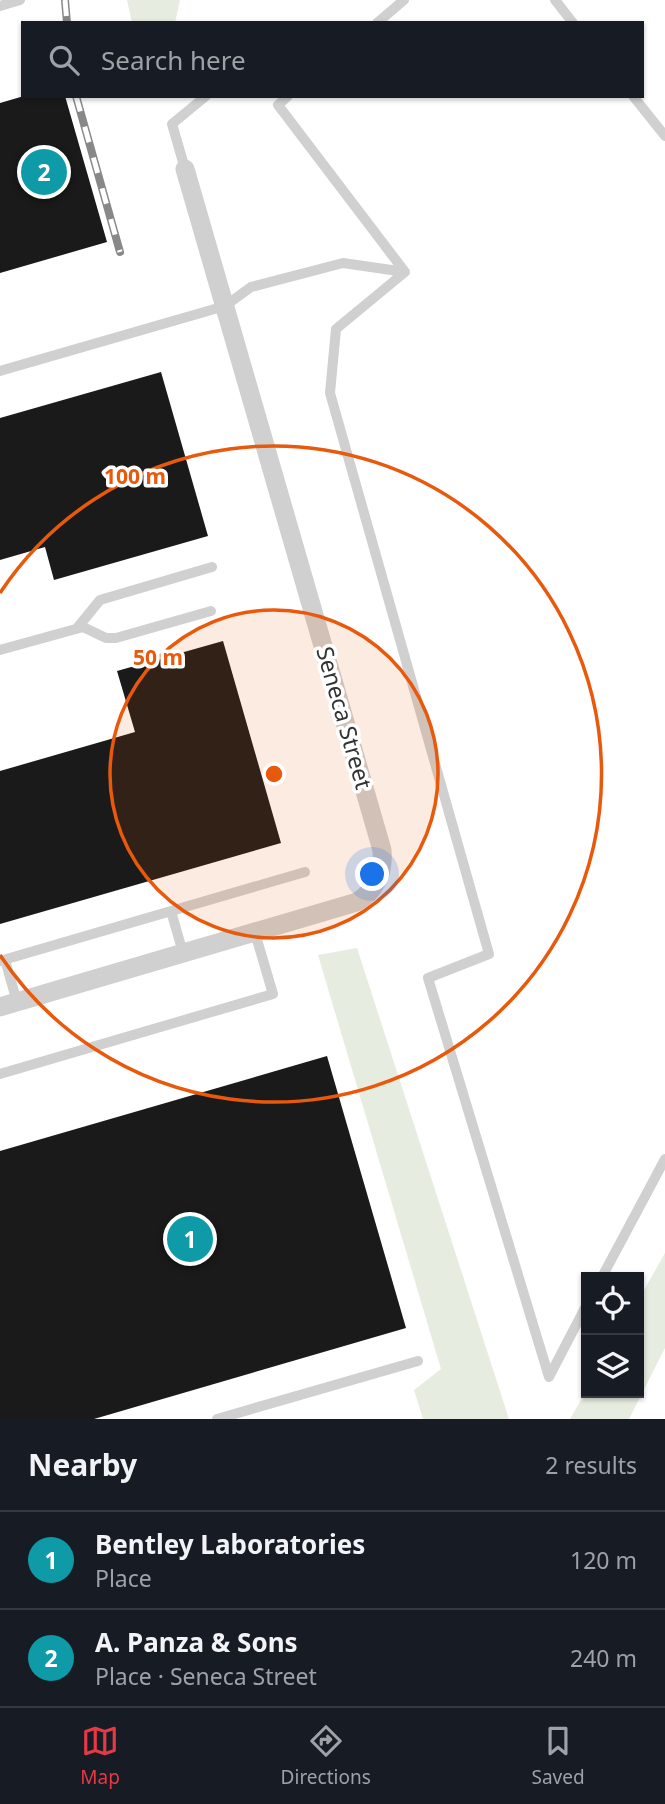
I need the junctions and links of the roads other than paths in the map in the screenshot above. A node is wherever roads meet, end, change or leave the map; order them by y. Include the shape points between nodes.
1 (20, 0) edge
2 (404, 0) edge
3 (555, 0) edge
4 (0, 6) edge
5 (379, 21) edge
6 (571, 21) edge
7 (204, 98) edge
8 (286, 98) edge
9 (635, 98) edge
10 (665, 136) edge
11 (185, 169) joint
12 (405, 272) junction
13 (225, 306) junction
14 (0, 371) edge
15 (212, 567) dead end
16 (211, 611) dead end
17 (77, 628) junction
18 (0, 650) edge
19 (305, 873) dead end
20 (171, 911) junction
21 (255, 933) junction
22 (183, 953) junction
23 (3, 961) edge
24 (9, 1004) edge
25 (0, 1074) edge
26 (665, 1159) edge
27 (605, 1272) edge
28 (581, 1315) edge
29 (418, 1361) dead end
30 (249, 1415) edge
31 (217, 1419) edge

1 - 4 lane
2 - 5 lane
3 - 6 lane
7 - 11 lane via 172,124
8 - 12 lane via 278,105
9 - 10 lane
11 - 13 street, Seneca Street
12 - 13 lane via 343,263 251,287
12 - 28 lane via 336,329 330,393 489,954 428,978 548,1377
13 - 14 lane
13 - 21 street, Seneca Street via 383,860 376,884 357,902
15 - 17 lane via 100,600
16 - 17 lane via 116,638
17 - 18 lane
19 - 20 lane
20 - 22 lane
20 - 23 lane
21 - 22 street, Seneca Street
21 - 25 lane via 273,995
22 - 24 street, Seneca Street
23 - 24 lane
26 - 27 lane
29 - 30 lane
30 - 31 lane

